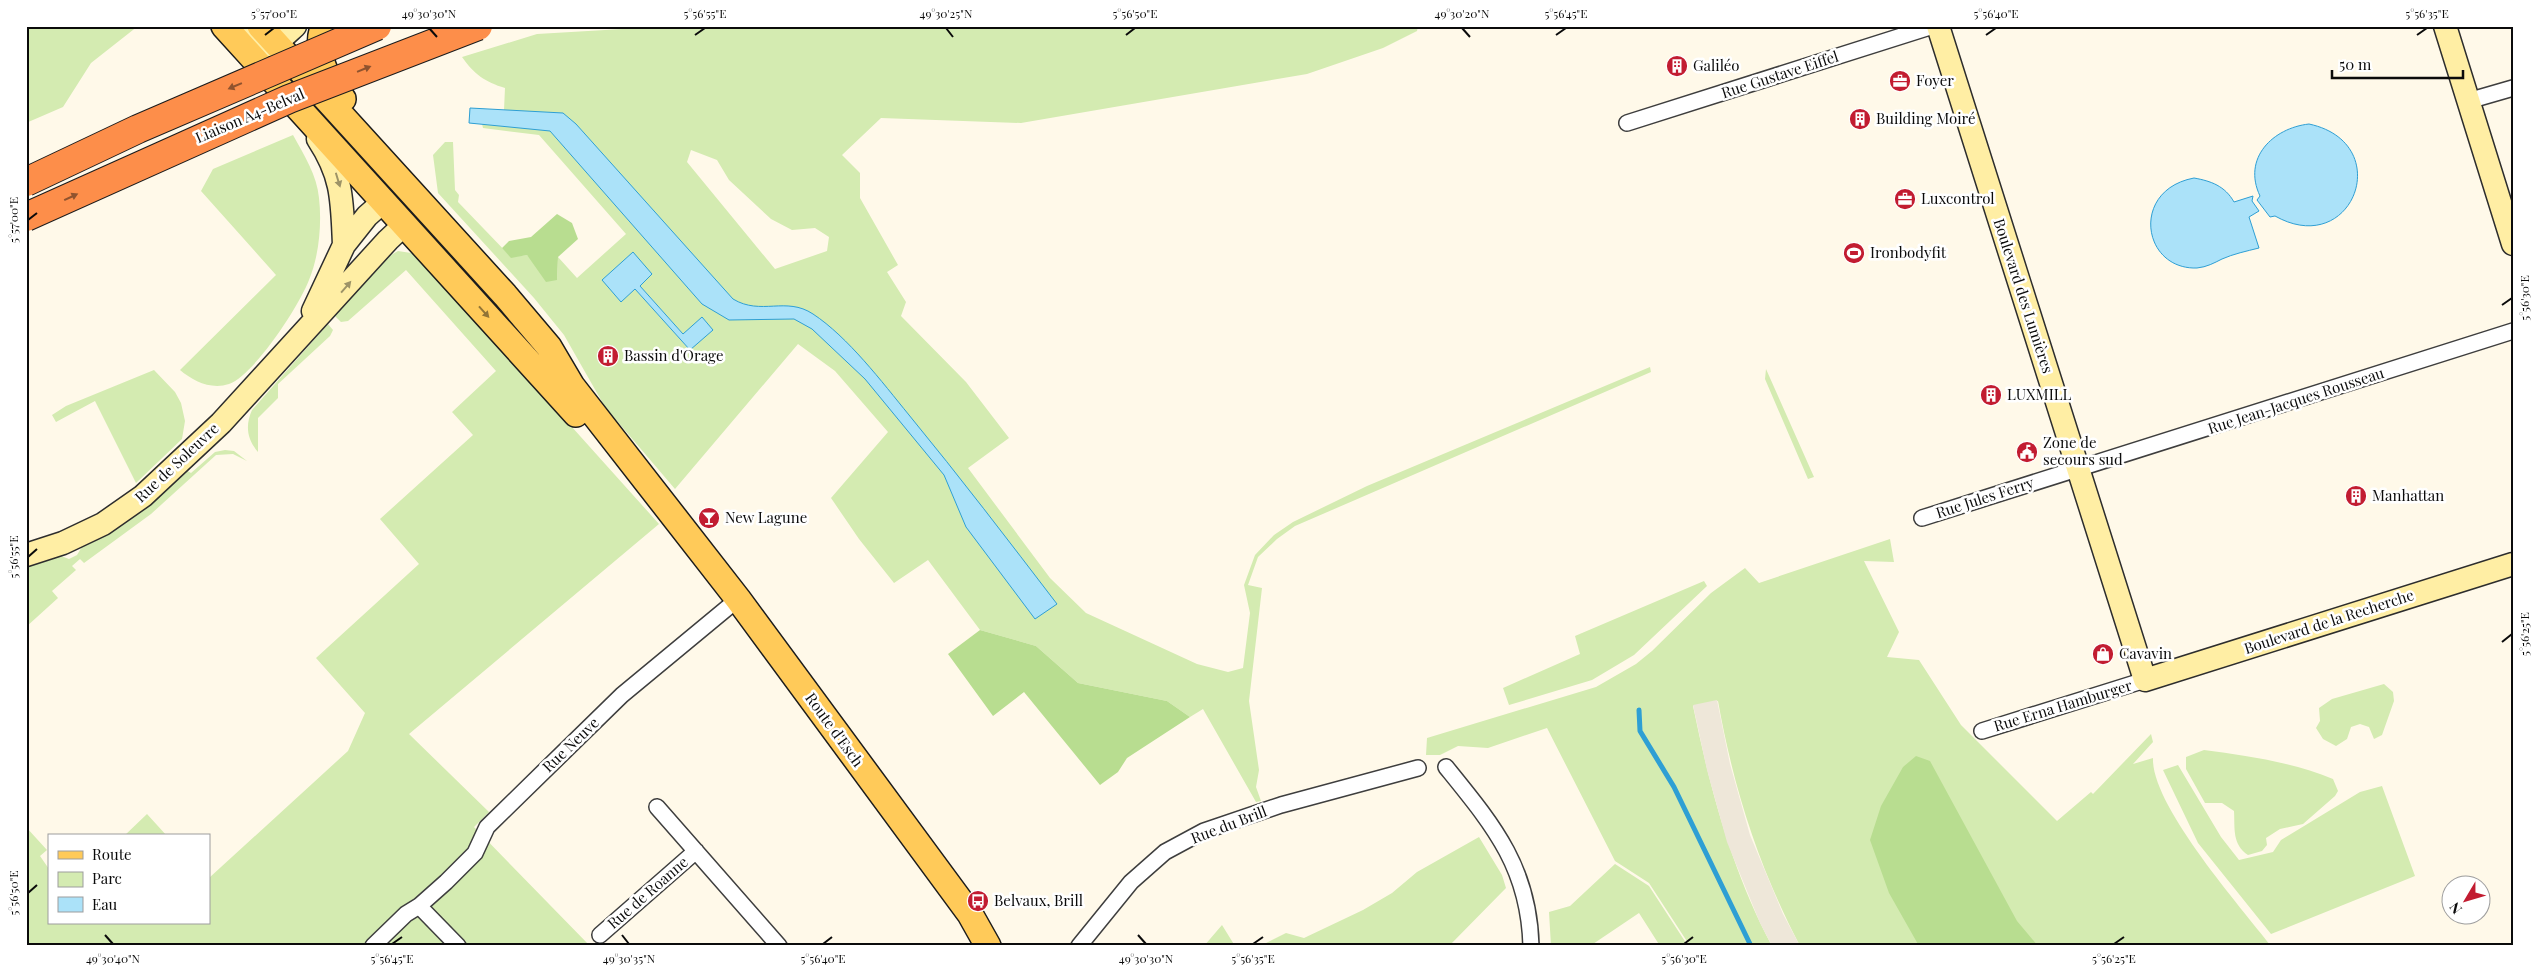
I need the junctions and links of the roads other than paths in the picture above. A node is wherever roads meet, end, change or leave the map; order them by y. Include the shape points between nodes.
1 (295, 26) edge
2 (323, 26) edge
3 (377, 26) edge
4 (478, 26) edge
5 (1933, 26) edge
6 (1938, 26) edge
7 (2445, 26) edge
8 (247, 32) edge
9 (2513, 88) edge
10 (2468, 102) junction
11 (298, 107) junction
12 (1627, 123) dead end
13 (26, 182) edge
14 (384, 201) junction
15 (419, 211) junction
16 (26, 217) edge
17 (2513, 244) edge
18 (344, 245) junction
19 (2513, 331) edge
20 (300, 334) junction
21 (602, 423) junction
22 (2078, 468) junction
23 (669, 510) junction
24 (1922, 518) dead end
25 (26, 555) edge
26 (2513, 564) edge
27 (738, 599) junction
28 (2145, 680) junction
29 (1982, 731) dead end
30 (1446, 767) dead end
31 (1418, 768) dead end
32 (657, 807) dead end
33 (696, 851) junction
34 (419, 906) junction
35 (600, 935) dead end
36 (372, 946) edge
37 (458, 946) edge
38 (779, 946) edge
39 (988, 946) edge
40 (1079, 946) edge
41 (1531, 946) edge

1 - 8 main road
2 - 15 main road via 319,41 323,69
3 -> 13 highway, bridge via 147,124
16 -> 4 highway, Liaison A4-Belval, bridge via 288,98
5 - 12 street, Rue Gustave Eiffel
6 - 22 main road, Boulevard des Lumières
7 - 10 main road
8 - 11 main road
8 - 15 main road
9 - 10 street
10 - 17 main road
11 - 14 main road
11 -> 18 main road via 332,160 342,194
14 - 15 main road
14 - 18 main road
20 -> 15 main road
15 - 21 main road via 475,282 505,295 549,347 572,386
15 - 21 main road via 559,339 582,378
15 -> 23 main road via 586,424
18 - 20 main road
19 - 22 street, Rue Jean-Jacques Rousseau
20 - 25 main road, Rue de Soleuvre via 221,423 144,496 103,524 63,543
21 - 23 main road
22 - 24 street, Rue Jules Ferry
22 - 28 main road, Boulevard des Lumières
23 - 27 main road, Route d'Esch
26 - 28 main road, Boulevard de la Recherche
27 - 34 street, Rue Neuve via 622,695 487,827 474,853
27 - 39 main road, Route d'Esch via 970,914
28 - 29 street, Rue Erna Hamburger
30 - 41 street via 1493,825 1518,869 1531,918
31 - 40 street, Rue du Brill via 1281,805 1204,832 1165,852 1131,882
32 - 33 street, Rue de Roanne
33 - 35 street, Rue de Roanne
33 - 38 street, Rue de Roanne
34 - 36 street, Rue Neuve
34 - 37 street

